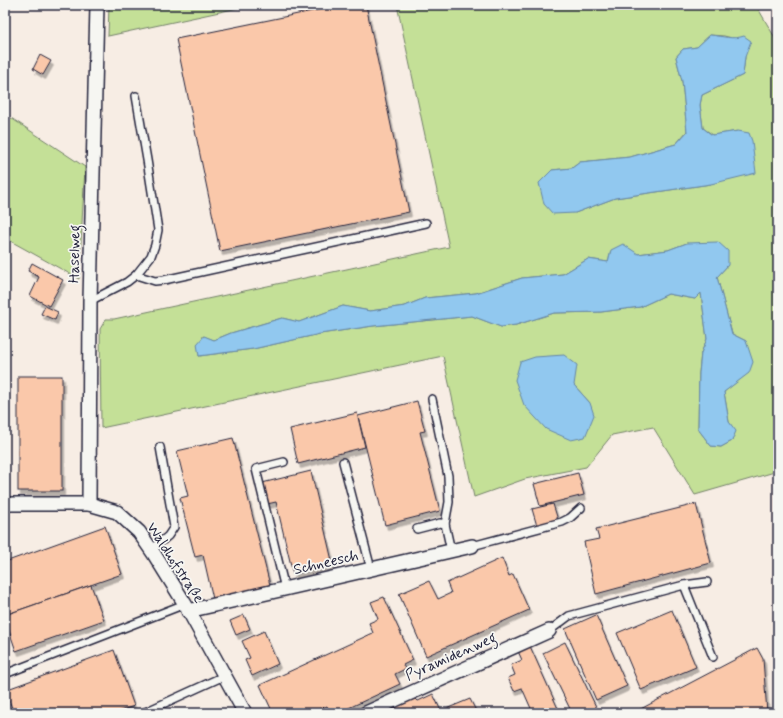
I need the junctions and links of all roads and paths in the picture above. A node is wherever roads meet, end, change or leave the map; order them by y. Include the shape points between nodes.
1 (97, 5) edge
2 (136, 96) dead end
3 (426, 223) dead end
4 (136, 275) junction
5 (90, 301) junction
6 (432, 399) dead end
7 (160, 447) dead end
8 (284, 462) dead end
9 (343, 462) dead end
10 (5, 504) edge
11 (88, 504) junction
12 (581, 508) dead end
13 (445, 524) junction
14 (417, 529) dead end
15 (472, 546) joint
16 (151, 550) junction
17 (451, 551) junction
18 (371, 569) junction
19 (707, 582) dead end
20 (684, 585) junction
21 (285, 589) junction
22 (186, 607) junction
23 (549, 631) joint
24 (713, 657) dead end
25 (5, 674) edge
26 (224, 676) junction
27 (144, 713) edge
28 (245, 713) edge
29 (366, 713) edge

1 - 5 street, Haselweg
2 - 4 lane via 158,230 151,256
3 - 4 lane via 164,280 155,281
4 - 5 lane
5 - 11 street, Haselweg
6 - 13 lane via 448,476 449,502
7 - 16 lane via 174,528
8 - 21 lane via 256,469
9 - 18 lane
10 - 11 street, Waldhofstraße
11 - 16 street, Waldhofstraße via 117,512 139,532
12 - 15 lane via 562,522
13 - 14 lane
13 - 17 lane
15 - 17 street, Schneesch
16 - 22 street, Waldhofstraße
17 - 18 street, Schneesch
18 - 21 street, Schneesch
19 - 20 lane
20 - 23 lane via 570,616
20 - 24 lane
21 - 22 street, Schneesch
22 - 25 lane
22 - 26 street, Waldhofstraße
23 - 29 street, Pyramidenweg
26 - 27 lane
26 - 28 street, Waldhofstraße

